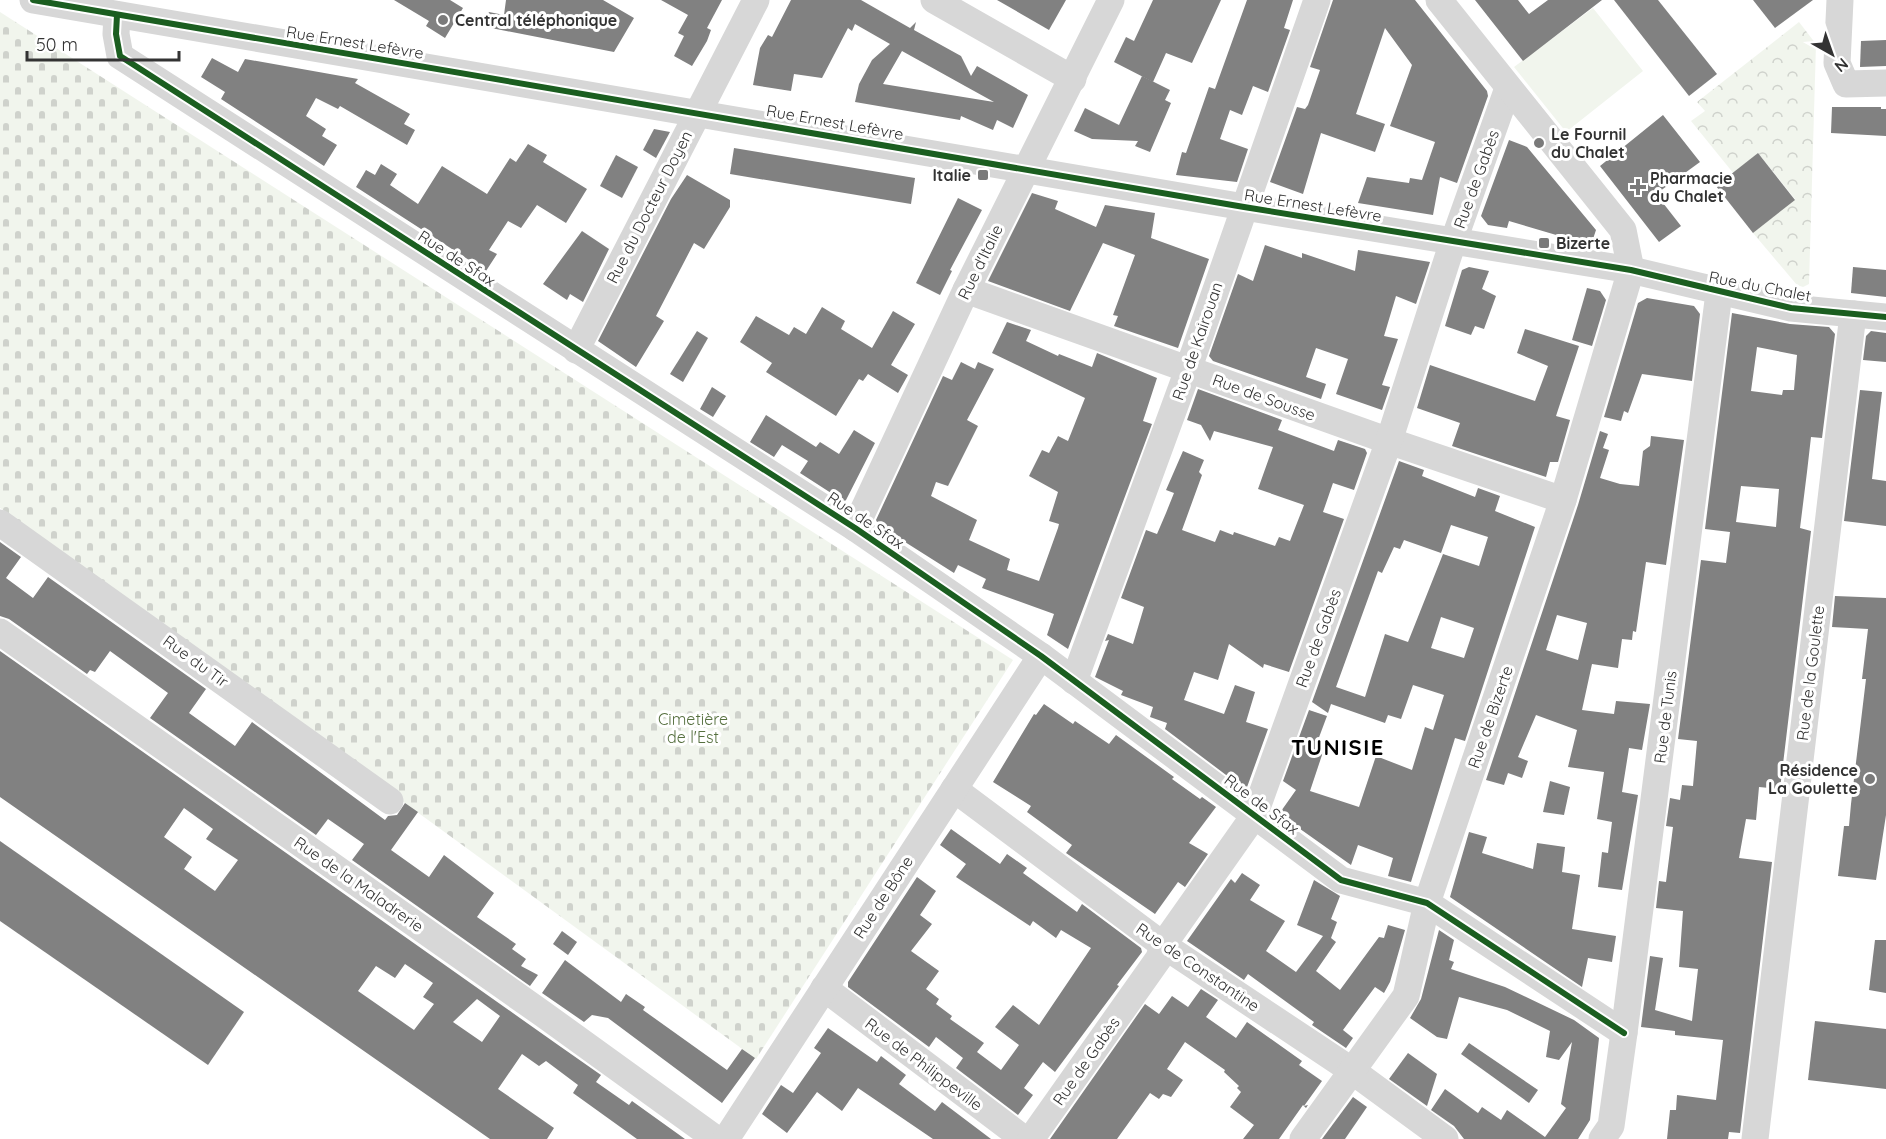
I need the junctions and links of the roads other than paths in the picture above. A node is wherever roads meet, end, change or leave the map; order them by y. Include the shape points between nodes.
1 (33, 0) edge
2 (756, 0) edge
3 (934, 0) edge
4 (1111, 0) edge
5 (1317, 0) edge
6 (1439, 0) edge
7 (1840, 0) edge
8 (117, 15) junction
9 (1073, 79) junction
10 (1886, 82) edge
11 (1508, 88) junction
12 (697, 112) junction
13 (1025, 169) junction
14 (1244, 207) junction
15 (1454, 242) junction
16 (1631, 270) junction
17 (966, 290) junction
18 (1719, 293) junction
19 (1853, 314) junction
20 (1886, 317) edge
21 (576, 350) junction
22 (1188, 370) junction
23 (1389, 441) junction
24 (1563, 500) junction
25 (0, 523) edge
26 (855, 528) junction
27 (0, 632) edge
28 (1041, 656) junction
29 (1074, 681) junction
30 (954, 789) junction
31 (390, 801) dead end
32 (1254, 816) junction
33 (1427, 903) junction
34 (1163, 945) junction
35 (824, 988) junction
36 (1624, 1033) junction
37 (1351, 1070) junction
38 (716, 1139) edge
39 (726, 1139) edge
40 (1024, 1139) edge
41 (1030, 1139) edge
42 (1303, 1139) edge
43 (1445, 1139) edge
44 (1602, 1139) edge
45 (1755, 1139) edge

1 - 8 street, Rue Ernest Lefèvre
2 - 12 street, Rue du Docteur Doyen
3 - 9 street
4 - 9 street, Rue d'Italie
5 - 14 street, Rue de Kairouan
6 - 11 street
7 - 10 street via 1837,63 1846,84
8 - 12 street, Rue Ernest Lefèvre
8 - 21 street, Rue de Sfax via 120,56
9 - 13 street, Rue d'Italie
11 - 15 street, Rue de Gabès
11 - 16 street via 1623,230
12 - 13 street, Rue Ernest Lefèvre
12 - 21 street, Rue du Docteur Doyen
13 - 14 street, Rue Ernest Lefèvre
13 - 17 street, Rue d'Italie
14 - 15 street, Rue Ernest Lefèvre
14 - 22 street, Rue de Kairouan
15 - 16 street, Rue Ernest Lefèvre
15 - 23 street, Rue de Gabès
16 - 18 street, Rue du Chalet
16 - 24 street, Rue de Bizerte
17 - 22 street, Rue de Sousse
17 - 26 street, Rue d'Italie
18 - 19 street, Rue du Chalet via 1791,308
18 - 36 street, Rue de Tunis
19 - 20 street, Rue du Chalet
19 - 45 street, Rue de la Goulette
21 - 26 street, Rue de Sfax
22 - 23 street, Rue de Sousse
22 - 29 street, Rue de Kairouan
23 - 24 street, Rue de Sousse
23 - 32 street, Rue de Gabès
24 - 33 street, Rue de Bizerte
25 - 31 street, Rue du Tir
26 - 28 street, Rue de Sfax
27 - 38 street, Rue de la Maladrerie
28 - 29 street, Rue de Sfax
28 - 30 street, Rue de Bône
29 - 32 street, Rue de Sfax
30 - 34 street, Rue de Constantine
30 - 35 street, Rue de Bône
32 - 33 street, Rue de Sfax via 1341,880
32 - 34 street, Rue de Gabès
33 - 36 street, Rue de Sfax
33 - 37 street, Rue de Bizerte via 1406,996
34 - 37 street, Rue de Constantine
34 - 41 street, Rue de Gabès via 1159,958
35 - 39 street, Rue de Bône
35 - 40 street, Rue de Philippeville
36 - 44 street, Rue de Tunis via 1611,1126
37 - 42 street, Rue de Bizerte
37 - 43 street, Rue de Constantine

